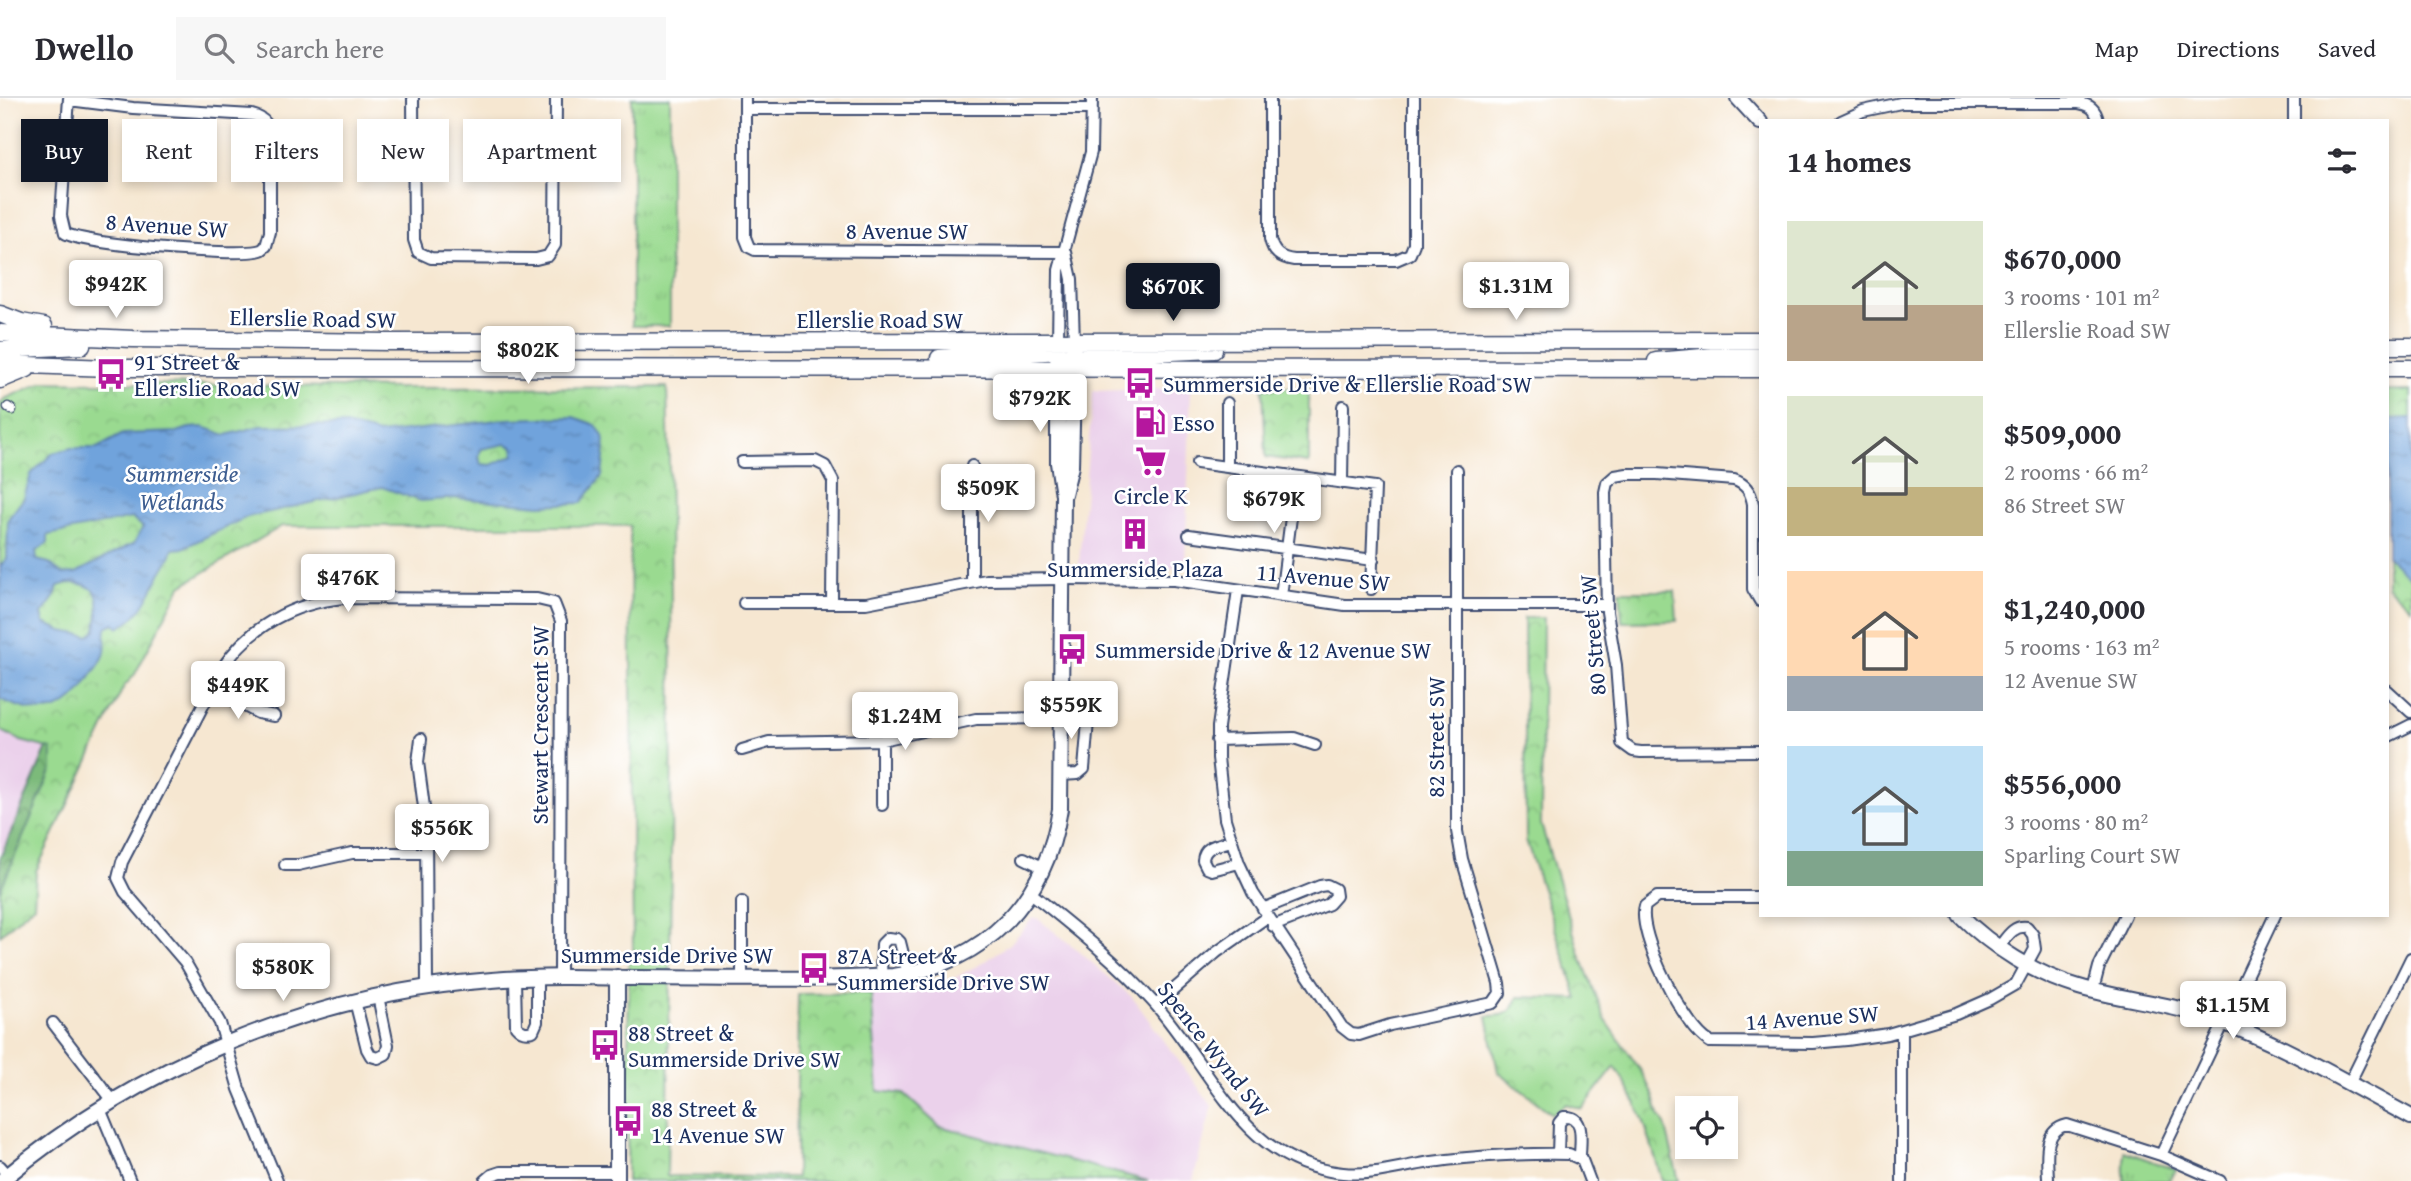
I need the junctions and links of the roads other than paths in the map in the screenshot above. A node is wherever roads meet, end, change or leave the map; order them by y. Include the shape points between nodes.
1 (413, 98) edge
2 (556, 98) edge
3 (1270, 98) edge
4 (1414, 98) edge
5 (1738, 98) edge
6 (2294, 98) edge
7 (69, 99) edge
8 (1092, 103) edge
9 (745, 104) edge
10 (1845, 119) edge
11 (2097, 119) edge
12 (2294, 119) edge
13 (1759, 121) edge
14 (1066, 251) junction
15 (0, 314) edge
16 (0, 333) edge
17 (231, 340) junction
18 (1759, 340) edge
19 (1272, 341) junction
20 (1063, 345) junction
21 (2389, 345) edge
22 (2411, 346) edge
23 (0, 350) edge
24 (1759, 356) edge
25 (0, 364) edge
26 (41, 365) junction
27 (1069, 366) junction
28 (856, 367) junction
29 (2389, 368) edge
30 (2411, 368) edge
31 (1759, 369) edge
32 (1616, 370) junction
33 (0, 380) edge
34 (1227, 403) dead end
35 (1343, 406) dead end
36 (742, 461) dead end
37 (1197, 463) dead end
38 (972, 467) dead end
39 (1227, 467) junction
40 (1457, 470) dead end
41 (1296, 478) junction
42 (1342, 483) junction
43 (1189, 536) dead end
44 (1288, 550) junction
45 (1373, 560) junction
46 (1062, 579) junction
47 (972, 582) junction
48 (1371, 589) dead end
49 (1238, 590) junction
50 (1281, 596) junction
51 (1759, 600) edge
52 (744, 603) dead end
53 (832, 603) junction
54 (1457, 605) junction
55 (1606, 605) junction
56 (212, 689) junction
57 (2389, 692) edge
58 (2411, 712) edge
59 (1061, 714) junction
60 (274, 716) dead end
61 (2411, 725) edge
62 (2389, 736) edge
63 (421, 739) dead end
64 (882, 740) junction
65 (1217, 740) junction
66 (1315, 745) dead end
67 (742, 750) dead end
68 (1759, 751) edge
69 (1061, 775) junction
70 (882, 805) dead end
71 (1231, 841) junction
72 (426, 853) junction
73 (1024, 858) dead end
74 (1238, 863) junction
75 (285, 865) dead end
76 (1044, 868) junction
77 (1031, 892) junction
78 (1759, 897) edge
79 (742, 902) dead end
80 (1268, 917) junction
81 (1963, 917) edge
82 (2123, 917) edge
83 (2274, 917) edge
84 (1999, 947) junction
85 (2411, 958) edge
86 (2027, 965) junction
87 (908, 974) junction
88 (560, 977) junction
89 (617, 977) junction
90 (742, 977) junction
91 (881, 977) junction
92 (515, 978) junction
93 (537, 978) junction
94 (427, 987) junction
95 (2093, 990) junction
96 (378, 996) junction
97 (355, 1001) junction
98 (1156, 1005) junction
99 (53, 1023) dead end
100 (2224, 1023) junction
101 (1902, 1030) junction
102 (226, 1044) junction
103 (2349, 1084) junction
104 (106, 1105) junction
105 (2411, 1117) edge
106 (1558, 1154) junction
107 (2161, 1155) junction
108 (1580, 1157) junction
109 (3, 1174) edge
110 (617, 1177) edge
111 (130, 1181) edge
112 (277, 1181) edge
113 (485, 1181) edge
114 (1590, 1181) edge
115 (1902, 1181) edge
116 (2048, 1181) edge
117 (2220, 1181) edge

1 - 2 street via 414,240 418,252 431,258 536,259 552,253 556,242
3 - 4 street via 1273,251 1294,260 1396,260 1410,254 1414,238
5 - 13 street
6 - 12 street
7 - 7 street, 8 Avenue SW via 265,121 270,139 266,246 253,252 182,250 85,240 65,233 61,216
8 - 9 street
8 - 14 street via 1091,152
9 - 14 street, 8 Avenue SW via 745,237 749,247 760,251
10 - 11 street via 1901,103 2079,103 2092,108
14 - 20 street via 1058,282
15 - 17 main road via 34,326
16 - 17 main road, Ellerslie Road SW
17 - 20 main road, Ellerslie Road SW
17 - 23 main road
18 - 19 main road, Ellerslie Road SW
19 - 20 main road, Ellerslie Road SW
19 - 27 main road via 1203,352 1086,356
20 - 27 street, Summerside Drive SW
20 - 28 main road
21 - 22 main road
24 - 32 main road via 1666,359
25 - 26 main road
26 - 28 main road
26 - 33 main road
27 - 28 main road
27 - 32 main road
27 - 46 street, Summerside Drive SW via 1058,463 1063,495
29 - 30 main road
31 - 32 main road
34 - 39 street
35 - 42 street
36 - 53 street via 810,461 825,466 833,481
37 - 39 street
38 - 47 street
39 - 41 street
40 - 54 street, 82 Street SW
41 - 42 street
41 - 44 street
42 - 45 street via 1375,487
43 - 44 street
44 - 45 street
44 - 50 street
45 - 48 street
46 - 47 street, 11 Avenue SW
46 - 49 street, 11 Avenue SW via 1161,579
46 - 59 street, Summerside Drive SW
47 - 53 street, 11 Avenue SW via 877,602
49 - 50 street, 11 Avenue SW
49 - 65 street
50 - 54 street, 11 Avenue SW via 1345,605
51 - 55 street, 80 Street SW via 1752,584 1753,504 1748,488 1734,480 1620,475 1610,479 1605,492
52 - 53 street, 11 Avenue SW
54 - 55 street, 11 Avenue SW
54 - 80 street, 82 Street SW via 1457,831 1498,978 1498,997 1482,1007 1351,1034
55 - 68 street, 80 Street SW via 1616,665 1620,737 1625,746 1642,752
56 - 60 street via 258,713
56 - 88 street, Stewart Crescent SW via 228,660 254,632 292,609 317,601 537,598 554,603 561,621
56 - 102 street, Stewart Crescent SW via 122,862 118,878 185,962 220,1023
57 - 58 street
59 - 64 street via 976,719
59 - 69 street, Summerside Drive SW
59 - 69 street via 1084,714 1088,721 1084,769
61 - 62 street
63 - 72 street via 418,762
64 - 67 street via 769,742
64 - 70 street
65 - 66 street via 1294,738
65 - 71 street
69 - 76 street, Summerside Drive SW via 1058,823
71 - 74 street
71 - 74 street via 1208,848 1203,860 1212,870
72 - 75 street via 352,853
72 - 94 street
73 - 76 street
74 - 80 street
76 - 77 street, Summerside Drive SW
77 - 87 street, Summerside Drive SW via 993,934 968,952
77 - 98 street, Spence Wynd SW
78 - 101 street, 14 Avenue SW via 1657,897 1644,906 1644,921 1660,971 1706,1040 1719,1044 1821,1043
79 - 90 street
80 - 80 street via 1320,886 1335,889 1336,896 1329,904
80 - 98 street via 1231,940
81 - 84 street
82 - 95 street
83 - 100 street
84 - 86 street
84 - 86 street via 2015,928 2027,927 2035,949
85 - 103 street
86 - 95 street
86 - 101 street, 14 Avenue SW via 2016,984 2001,993 1956,1014
87 - 91 street, Summerside Drive SW
87 - 91 street via 900,942 888,938 882,944
88 - 89 street, Summerside Drive SW
88 - 93 street, Summerside Drive SW
89 - 90 street, Summerside Drive SW
89 - 110 street
90 - 91 street, Summerside Drive SW
92 - 93 street, Summerside Drive SW
92 - 93 street, Summerside Drive SW via 516,1026 528,1032 537,1022
92 - 94 street, Summerside Drive SW
94 - 96 street, Summerside Drive SW
95 - 100 street
96 - 97 street, Summerside Drive SW
96 - 97 street via 388,1045 386,1054 378,1058 367,1049
97 - 102 street, Summerside Drive SW
98 - 106 street, Spence Wynd SW via 1254,1134 1311,1167 1358,1174 1444,1160
99 - 104 street
100 - 103 street
100 - 107 street
101 - 115 street
102 - 104 street, Summerside Drive SW
102 - 112 street
103 - 105 street
104 - 109 street, Summerside Drive SW
104 - 111 street
106 - 108 street, Spence Wynd SW
106 - 108 street via 1559,1123 1564,1117 1573,1117 1580,1127
107 - 116 street via 2067,1125 2052,1132 2048,1143
107 - 117 street
108 - 114 street
110 - 113 street via 501,1172

